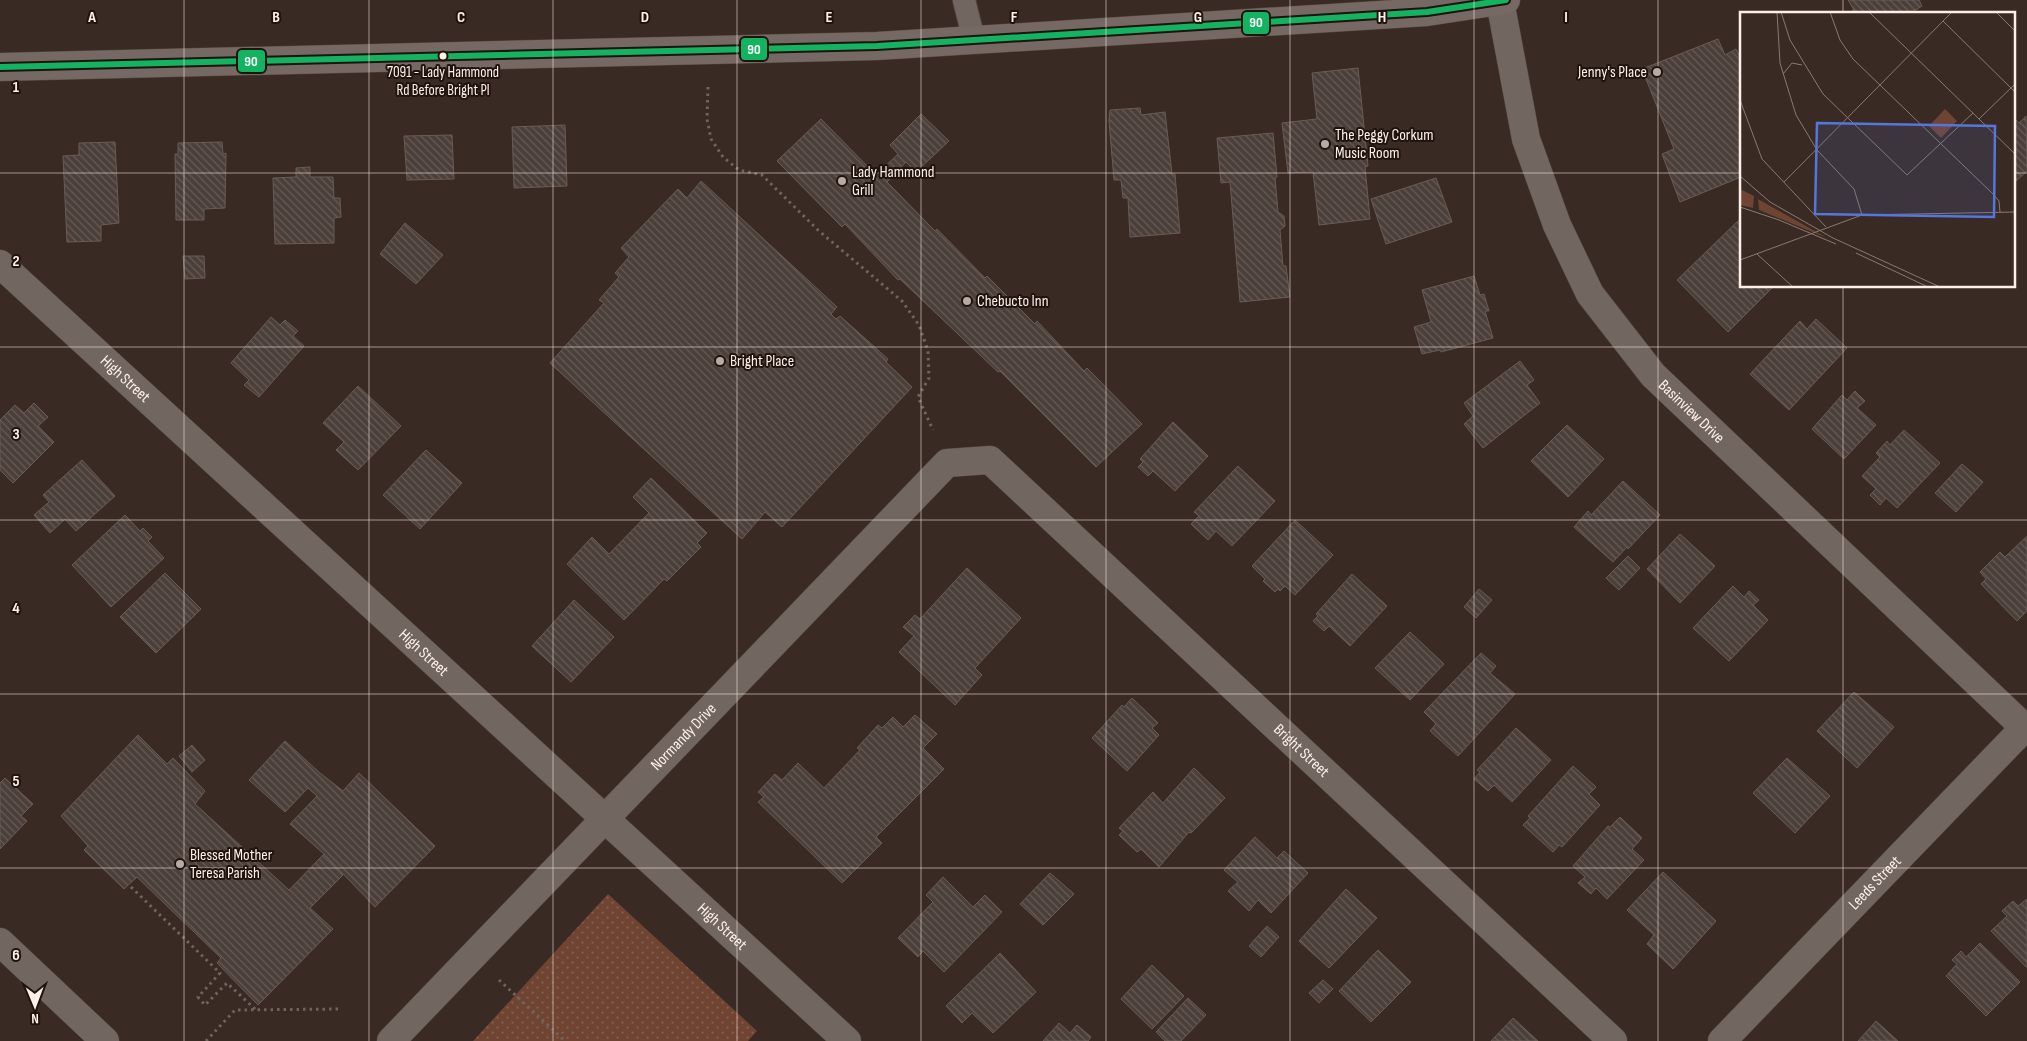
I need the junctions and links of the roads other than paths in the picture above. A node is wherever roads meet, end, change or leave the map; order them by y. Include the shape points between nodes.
1 (964, 0) edge
2 (1503, 1) edge
3 (974, 40) junction
4 (0, 67) edge
5 (0, 264) edge
6 (947, 462) joint
7 (2026, 727) edge
8 (606, 819) junction
9 (0, 942) edge
10 (105, 1041) edge
11 (392, 1041) edge
12 (847, 1041) edge
13 (1613, 1041) edge
14 (1722, 1041) edge

1 - 3 lane
2 - 3 main road via 1427,12
2 - 7 street, Basinview Drive via 1526,139 1557,225 1590,294 1653,375
3 - 4 main road via 876,46
5 - 8 street, High Street
6 - 8 street, Normandy Drive
6 - 13 street, Bright Street via 990,460
7 - 14 street, Leeds Street
8 - 11 street, Normandy Drive
8 - 12 street, High Street
9 - 10 street

